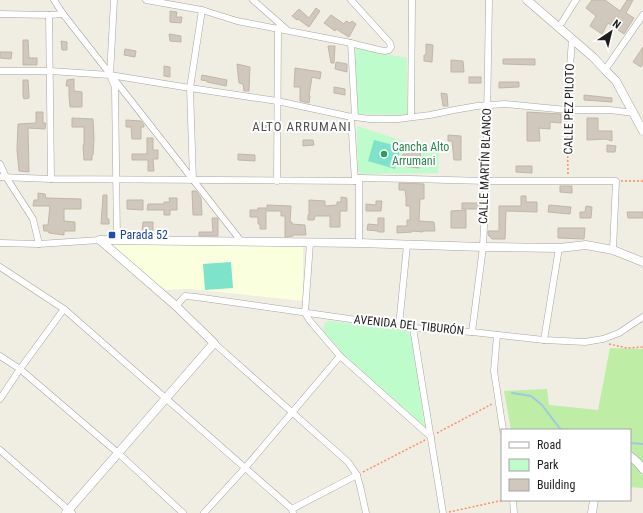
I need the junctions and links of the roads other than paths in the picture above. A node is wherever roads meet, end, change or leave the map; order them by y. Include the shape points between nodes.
1 (54, 0) edge
2 (114, 0) edge
3 (146, 0) edge
4 (351, 0) edge
5 (412, 0) edge
6 (489, 0) edge
7 (527, 0) edge
8 (576, 0) edge
9 (254, 1) edge
10 (202, 10) junction
11 (0, 14) edge
12 (63, 14) junction
13 (49, 15) junction
14 (643, 15) edge
15 (558, 27) junction
16 (278, 28) junction
17 (287, 30) junction
18 (572, 39) junction
19 (351, 43) junction
20 (605, 70) junction
21 (0, 71) edge
22 (50, 71) junction
23 (110, 75) junction
24 (190, 88) junction
25 (277, 101) junction
26 (487, 106) junction
27 (567, 110) junction
28 (634, 113) junction
29 (353, 117) junction
30 (411, 117) junction
31 (643, 131) edge
32 (0, 164) edge
33 (3, 177) edge
34 (51, 179) junction
35 (116, 179) junction
36 (193, 180) junction
37 (357, 180) junction
38 (277, 181) junction
39 (486, 181) junction
40 (100, 240) junction
41 (117, 240) junction
42 (241, 241) junction
43 (310, 242) junction
44 (0, 243) edge
45 (359, 243) junction
46 (39, 244) junction
47 (406, 245) junction
48 (483, 247) junction
49 (559, 248) junction
50 (613, 250) junction
51 (643, 262) edge
52 (0, 266) edge
53 (176, 306) junction
54 (64, 309) junction
55 (305, 313) junction
56 (643, 317) edge
57 (399, 326) junction
58 (413, 328) junction
59 (472, 332) junction
60 (497, 335) junction
61 (544, 340) junction
62 (214, 343) junction
63 (0, 356) edge
64 (340, 356) junction
65 (20, 369) junction
66 (166, 398) junction
67 (0, 399) edge
68 (292, 412) junction
69 (503, 429) edge
70 (431, 437) junction
71 (118, 453) junction
72 (1, 454) edge
73 (631, 457) edge
74 (245, 468) junction
75 (643, 469) edge
76 (357, 474) junction
77 (513, 501) edge
78 (594, 501) edge
79 (293, 511) edge
80 (69, 512) edge
81 (183, 513) edge
82 (204, 513) edge
83 (366, 513) edge
84 (443, 513) edge
85 (514, 513) edge
86 (592, 513) edge

1 - 12 street
2 - 23 street
3 - 10 street
4 - 19 street via 390,42 391,47 385,51
5 - 30 street
6 - 26 street, CALLE MARTÍN BLANCO
7 - 15 street
8 - 15 street
9 - 17 street
10 - 16 street via 237,21
10 - 24 street
11 - 13 street
12 - 13 street
12 - 23 street
13 - 22 street
14 - 20 street
15 - 18 street
16 - 17 street
16 - 25 street
17 - 19 street
18 - 20 street
18 - 27 street, CALLE PEZ PILOTO
19 - 29 street
20 - 28 street via 616,81
21 - 22 street
22 - 23 street
22 - 34 street
23 - 24 street
23 - 35 street via 115,86
23 - 36 street
24 - 25 street
24 - 36 street
25 - 29 street
25 - 38 street
26 - 27 street via 505,104
26 - 30 street
26 - 39 street, CALLE MARTÍN BLANCO
27 - 28 street
28 - 31 street
29 - 30 street
29 - 37 street
32 - 33 street
33 - 34 street
33 - 46 street via 33,219
34 - 35 street
35 - 36 street
35 - 41 street
36 - 38 street
36 - 42 street
37 - 38 street
37 - 39 street via 411,178
37 - 45 street
39 - 48 street, CALLE MARTÍN BLANCO
39 - 50 street via 616,181
40 - 41 street
40 - 46 street
40 - 53 street
41 - 42 street
42 - 43 street
43 - 45 street
43 - 55 street
44 - 46 street
45 - 47 street
47 - 48 street
47 - 57 street
48 - 49 street
48 - 59 street, CALLE MARTÍN BLANCO
49 - 50 street via 586,245
49 - 61 street
50 - 51 street
52 - 54 street
53 - 55 street, AVENIDA DEL TIBURÓN via 185,296
53 - 62 street
54 - 65 street
54 - 66 street
55 - 57 street, AVENIDA DEL TIBURÓN
55 - 64 street
56 - 61 street, AVENIDA DEL TIBURÓN via 619,333 603,339 585,342
57 - 58 street, AVENIDA DEL TIBURÓN
58 - 59 street, AVENIDA DEL TIBURÓN
58 - 70 street
59 - 60 street, AVENIDA DEL TIBURÓN
60 - 61 street, AVENIDA DEL TIBURÓN
60 - 69 street via 494,371
62 - 66 street
62 - 68 street
63 - 65 street
64 - 68 street
64 - 70 street
65 - 67 street
65 - 71 street
66 - 71 street
66 - 74 street
68 - 74 street
68 - 76 street via 348,462
70 - 84 street
71 - 80 street
71 - 81 street
72 - 80 street
73 - 75 street
74 - 79 street
74 - 82 street
76 - 79 street
76 - 83 street
77 - 85 street
78 - 86 street

